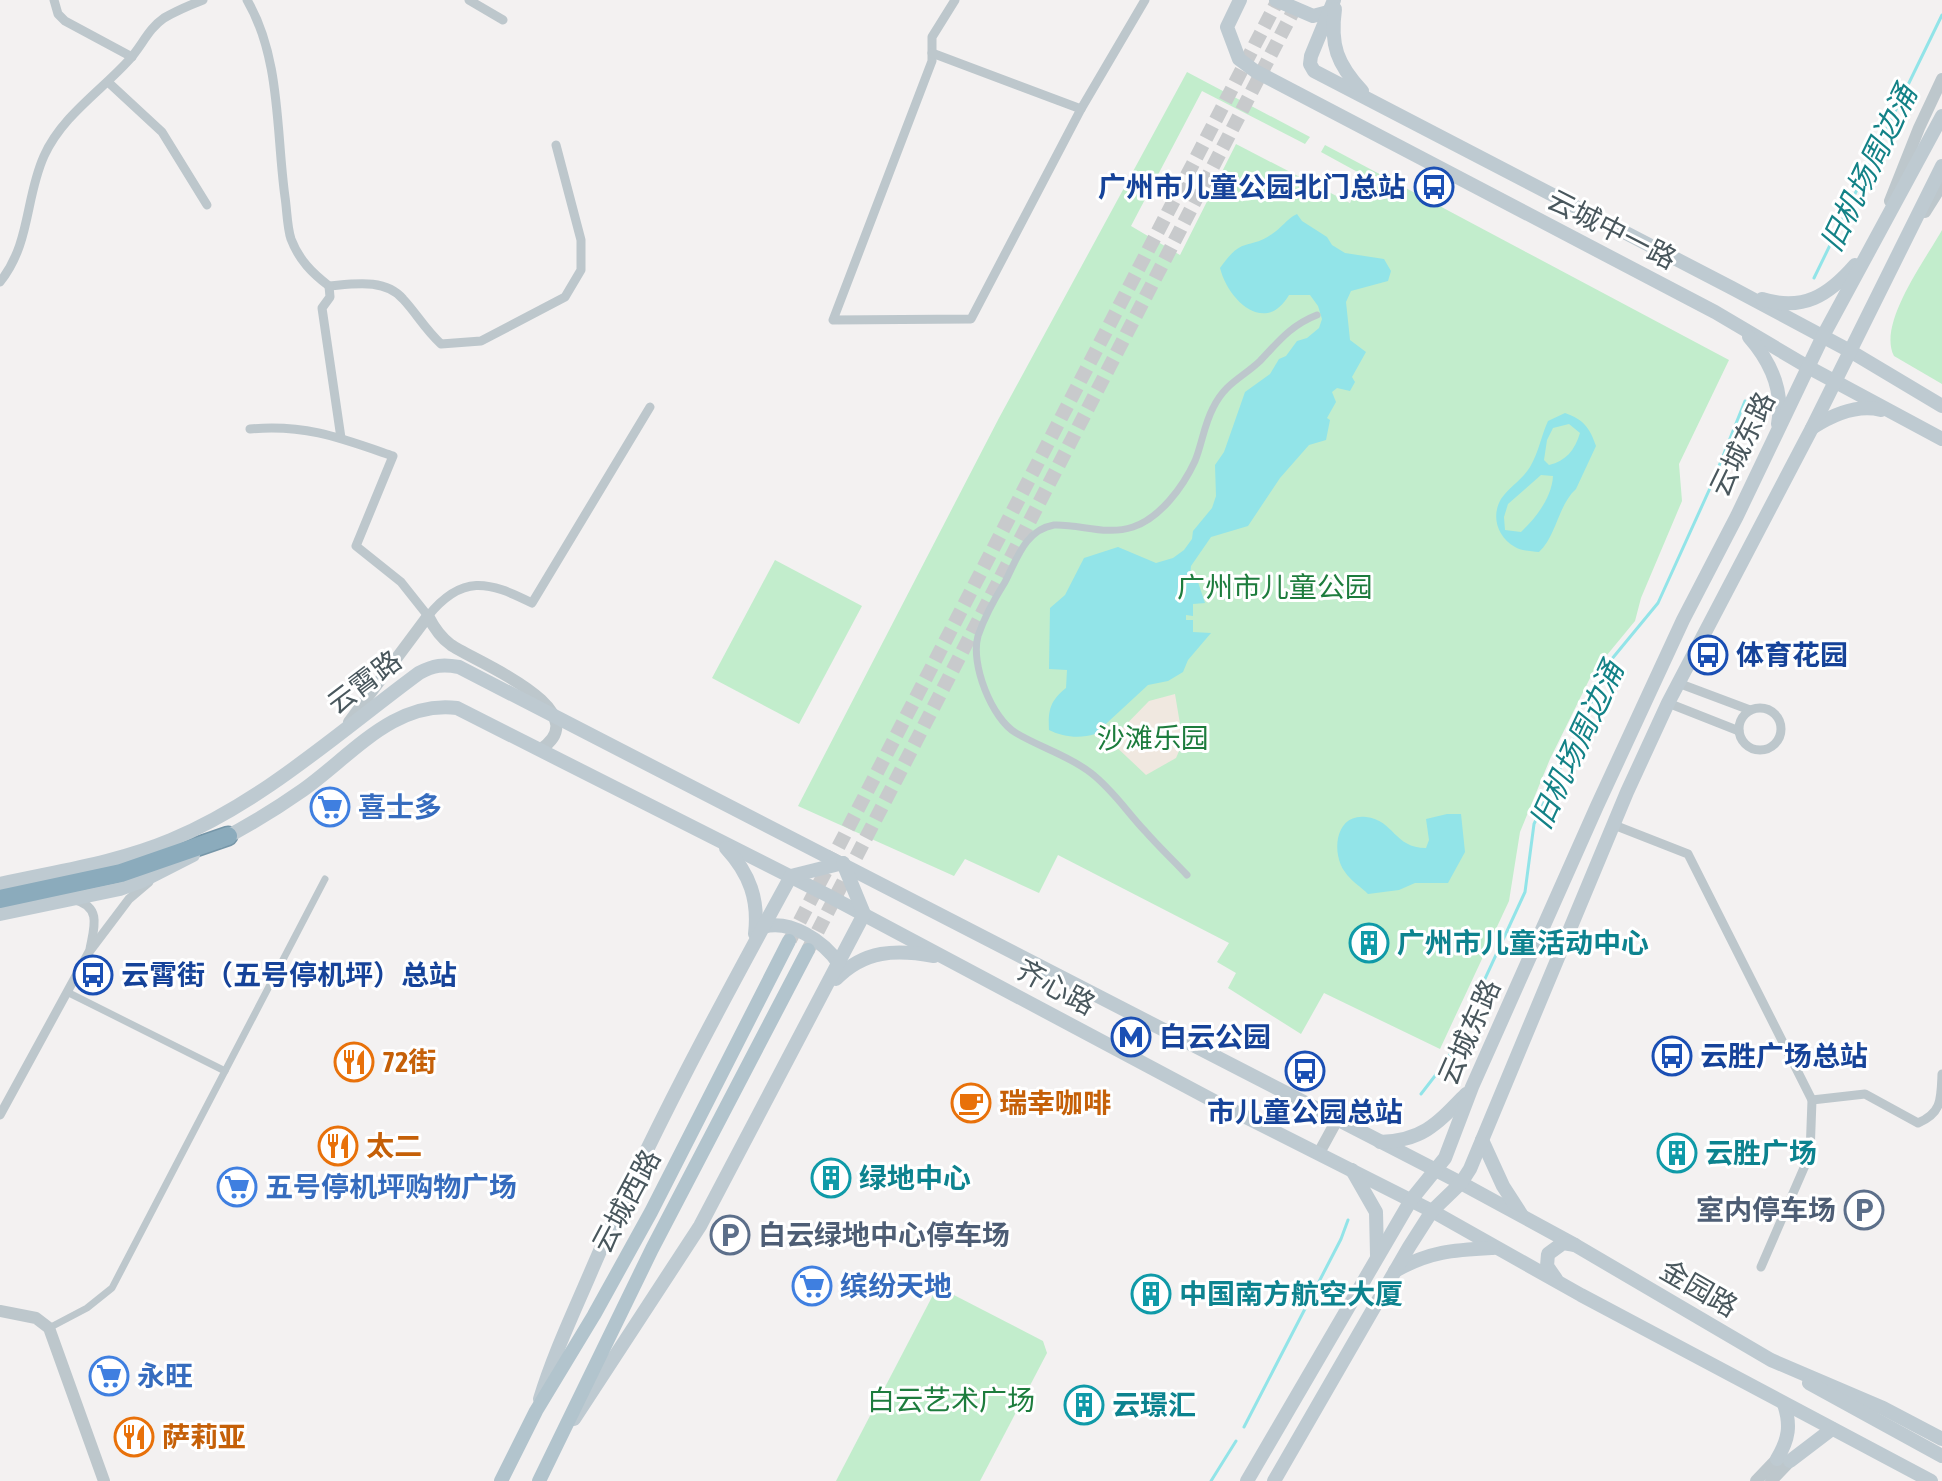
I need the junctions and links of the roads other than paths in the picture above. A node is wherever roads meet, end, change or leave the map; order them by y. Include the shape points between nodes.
1 (54, 0) edge
2 (203, 0) edge
3 (247, 0) edge
4 (469, 0) edge
5 (955, 0) edge
6 (1145, 0) edge
7 (1240, 0) edge
8 (1276, 0) edge
9 (1333, 4) edge
10 (503, 20) dead end
11 (932, 53) junction
12 (132, 57) junction
13 (1942, 79) edge
14 (1333, 80) junction
15 (108, 82) junction
16 (1373, 103) junction
17 (1319, 105) junction
18 (1081, 109) junction
19 (1942, 116) edge
20 (556, 145) dead end
21 (1942, 166) edge
22 (1942, 185) edge
23 (207, 205) dead end
24 (1875, 242) junction
25 (1900, 252) junction
26 (0, 282) edge
27 (329, 286) junction
28 (1732, 288) junction
29 (1715, 312) junction
30 (1317, 315) dead end
31 (1741, 327) junction
32 (1823, 336) junction
33 (1850, 351) junction
34 (1808, 367) junction
35 (1836, 380) junction
36 (1942, 406) edge
37 (650, 407) dead end
38 (1904, 419) junction
39 (1812, 428) junction
40 (250, 429) dead end
41 (1776, 435) junction
42 (341, 438) junction
43 (1942, 439) edge
44 (428, 616) junction
45 (1678, 683) junction
46 (1668, 703) junction
47 (1750, 710) junction
48 (554, 714) junction
49 (344, 730) junction
50 (1739, 731) junction
51 (541, 749) junction
52 (1614, 825) junction
53 (699, 830) junction
54 (228, 836) junction
55 (189, 857) junction
56 (843, 863) junction
57 (1187, 875) dead end
58 (791, 876) junction
59 (325, 879) dead end
60 (4, 893) edge
61 (827, 895) joint
62 (72, 899) junction
63 (0, 914) edge
64 (864, 914) junction
65 (763, 927) junction
66 (789, 941) tunnel mouth
67 (754, 944) junction
68 (808, 950) tunnel mouth
69 (89, 952) junction
70 (945, 958) junction
71 (839, 964) junction
72 (827, 988) junction
73 (67, 992) junction
74 (225, 1071) junction
75 (1942, 1074) edge
76 (1472, 1087) junction
77 (1812, 1100) junction
78 (0, 1115) edge
79 (1337, 1120) junction
80 (1482, 1140) junction
81 (1378, 1142) junction
82 (1319, 1153) junction
83 (1352, 1170) junction
84 (1436, 1171) junction
85 (1461, 1183) junction
86 (1411, 1200) junction
87 (1432, 1211) junction
88 (1523, 1217) junction
89 (1575, 1245) junction
90 (1496, 1248) junction
91 (1377, 1258) junction
92 (1761, 1267) dead end
93 (1395, 1272) junction
94 (1560, 1283) junction
95 (1348, 1307) junction
96 (0, 1311) edge
97 (1368, 1318) junction
98 (49, 1328) junction
99 (1771, 1360) junction
100 (1784, 1404) junction
101 (536, 1411) junction
102 (1832, 1429) junction
103 (565, 1433) junction
104 (1942, 1439) edge
105 (1942, 1456) edge
106 (1784, 1460) junction
107 (104, 1481) edge
108 (501, 1481) edge
109 (539, 1481) edge
110 (1247, 1481) edge
111 (1274, 1481) edge
112 (1756, 1481) edge
113 (1771, 1481) edge
114 (1931, 1481) edge

1 - 12 street via 65,21
2 - 12 street via 164,18
3 - 27 street via 258,19 273,79 291,239 308,270
4 - 10 street
5 - 11 street via 932,37
6 - 18 street
7 - 17 main road, 云城中一路 via 1227,27 1239,59
8 - 9 main road via 1313,16
9 - 14 main road via 1310,64
9 - 16 main road via 1335,50 1348,76
11 - 18 street
11 - 18 street via 833,320 971,319
12 - 15 street
13 - 24 street, 云城东路
14 - 16 main road, 云城中一路
14 - 17 main road
15 - 23 street via 162,132
15 - 26 street via 63,125 44,156 24,236
16 - 28 main road, 云城中一路
17 - 29 main road, 云城中一路
19 - 24 main road, 云城东路
20 - 27 street via 581,240 581,270 565,297 481,341 453,345 441,344 423,328 392,289 365,283
21 - 25 main road, 云城东路
22 - 25 street, 云城东路
24 - 28 main road via 1833,288 1809,302 1781,303
24 - 32 main road, 云城东路
25 - 33 main road, 云城东路
27 - 42 street via 330,297 322,308
28 - 29 main road via 1729,303
28 - 32 main road, 云城中一路
29 - 31 main road, 云城中一路
30 - 57 street via 1284,333 1222,392 1195,461 1157,514 1123,530 1054,525 1031,535 978,637 986,690 1001,721 1091,773
31 - 34 main road, 云城中一路
31 - 41 main road via 1771,368 1779,404
32 - 33 main road, 云城中一路
32 - 34 main road, 云城东路
33 - 35 main road, 云城东路
33 - 36 main road, 云城中一路
34 - 35 main road, 云城中一路
34 - 41 main road, 云城东路
35 - 38 main road, 云城中一路
35 - 39 main road, 云城东路
37 - 44 street via 532,603 503,589 464,585
38 - 39 main road via 1877,409 1856,409
38 - 43 main road, 云城中一路
39 - 45 main road, 云城东路
40 - 42 street via 276,427
41 - 76 main road, 云城东路 via 1637,717
42 - 44 street via 393,456 356,546 401,582
44 - 48 street via 452,646 522,686
44 - 49 street
45 - 46 main road, 云城东路
45 - 47 street
46 - 50 street
46 - 52 main road, 云城东路
47 - 50 street
47 - 50 street via 1765,708 1775,715 1779,737 1766,748 1755,749
48 - 49 main road, 云霄路 via 445,664 419,673
48 - 51 street via 554,738
48 - 56 main road, 云霄路
49 - 60 main road, 云霄路 via 264,791 173,839
51 - 53 main road, 云霄路
51 - 54 main road, 云霄路 via 457,708 423,708 389,724 303,790
52 - 77 street via 1688,854
52 - 80 main road, 云城东路
53 - 58 main road, 云霄路
53 - 67 main road via 722,843 748,879 756,906
54 - 55 main road, 云霄路
54 - 60 highway via 121,873
55 - 62 main road, 云霄路 via 120,889
55 - 69 street via 129,899
56 - 58 main road
56 - 64 main road
56 - 79 main road, 齐心路
58 - 61 main road, 云霄路
58 - 65 main road
59 - 74 street
61 - 64 main road, 齐心路
62 - 63 main road, 云霄路
62 - 69 street via 84,902 96,917
64 - 70 main road, 齐心路
64 - 71 main road
65 - 67 main road
65 - 71 main road via 788,926 820,943
66 - 101 main road, 云城西路 via 631,1249
67 - 101 main road via 619,1206
68 - 103 main road, 云城西路 via 652,1249
69 - 73 street
70 - 72 main road via 909,952 870,955
70 - 82 main road, 齐心路
71 - 72 main road
72 - 103 main road via 691,1243
73 - 74 street
73 - 78 street
74 - 98 street via 112,1288
75 - 77 street via 1941,1106 1918,1123 1865,1094
76 - 81 main road via 1434,1126 1407,1139
76 - 84 main road, 云城东路
77 - 92 street via 1810,1154
79 - 81 main road, 齐心路
79 - 82 street
80 - 85 main road, 云城东路
80 - 88 main road
81 - 84 main road, 齐心路
82 - 83 main road, 齐心路
83 - 86 main road, 齐心路
83 - 91 main road via 1376,1212
84 - 85 main road, 金园路
84 - 86 main road, 云城东路
85 - 87 main road, 云城东路
85 - 88 main road, 金园路
86 - 87 main road, 齐心路
86 - 91 main road, 云城东路
87 - 90 main road
87 - 93 main road, 云城东路
88 - 89 main road, 金园路
89 - 94 main road via 1563,1243 1548,1254 1547,1266
89 - 99 main road, 金园路
90 - 93 main road via 1428,1255
90 - 94 main road
91 - 95 main road, 云城东路
93 - 97 main road, 云城东路
94 - 100 main road
95 - 97 main road
95 - 110 main road, 云城东路
96 - 98 street via 36,1318
97 - 111 main road, 云城东路
98 - 107 street
99 - 104 main road, 金园路
99 - 105 main road
100 - 102 main road
100 - 106 main road via 1789,1418
101 - 108 main road, 云城西路
102 - 106 main road
102 - 114 main road
103 - 109 main road, 云城西路
106 - 112 street
106 - 113 street

